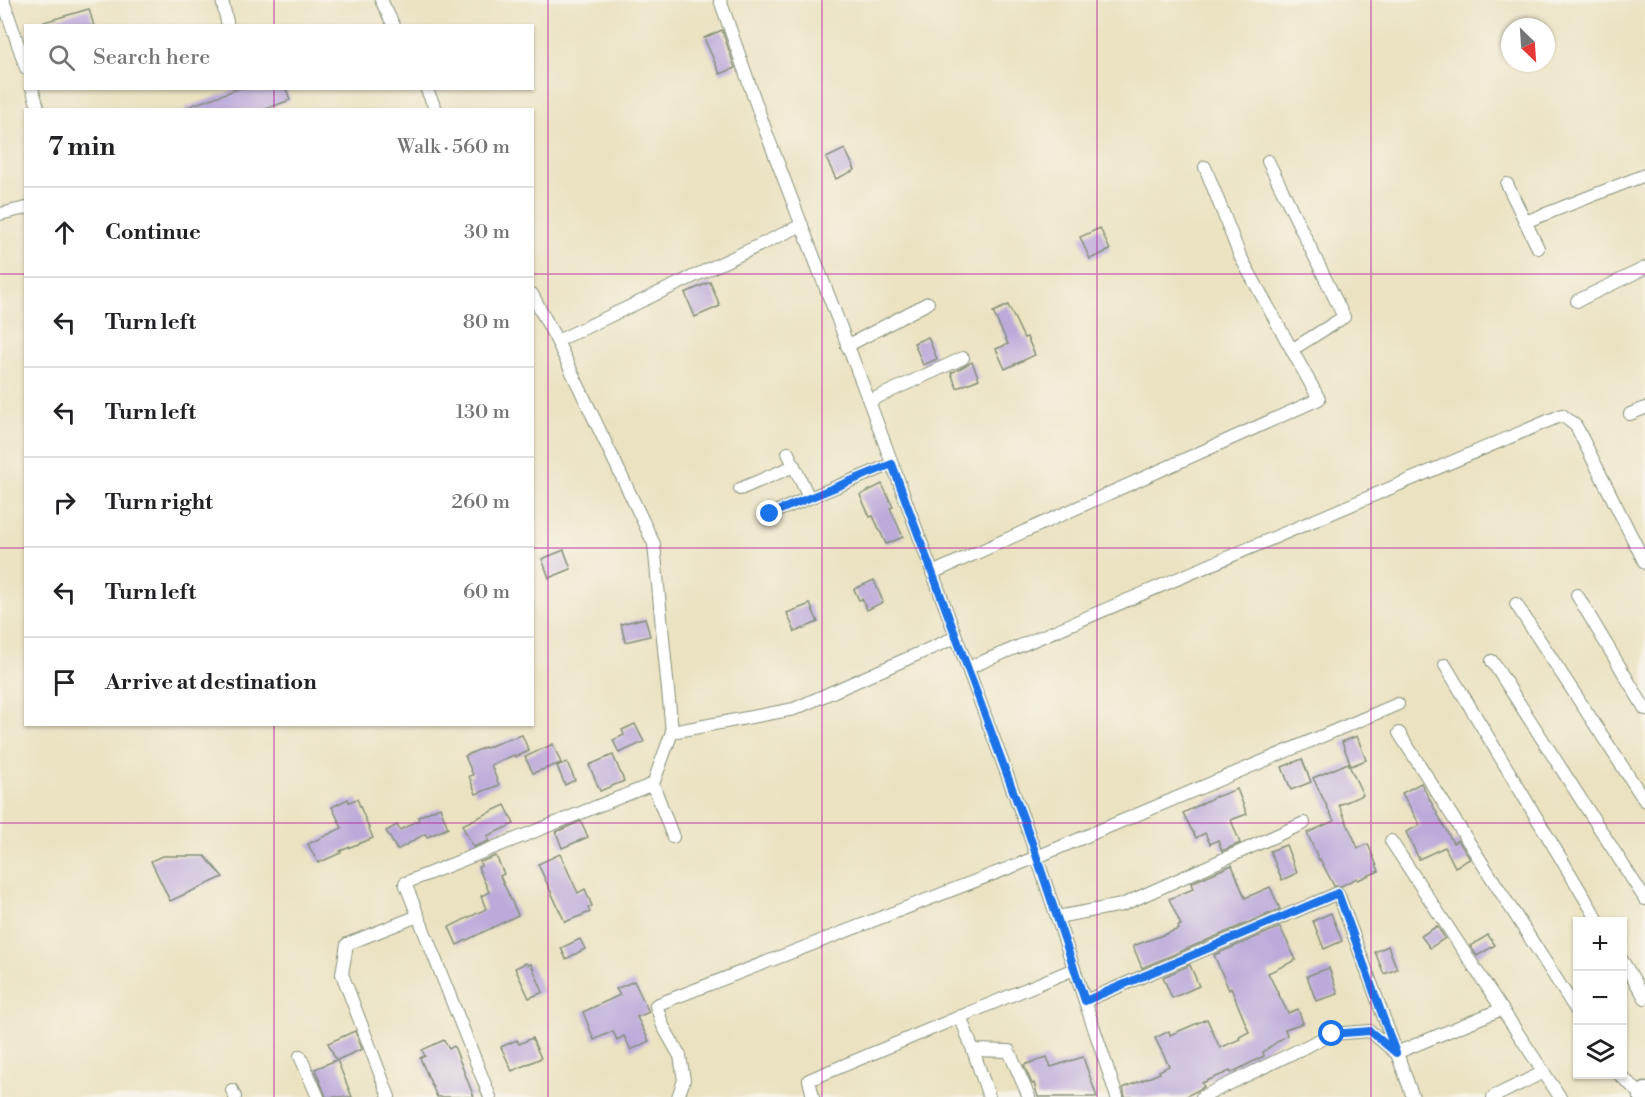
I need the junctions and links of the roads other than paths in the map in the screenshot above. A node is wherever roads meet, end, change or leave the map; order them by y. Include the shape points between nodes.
1 (3, 0) edge
2 (222, 0) edge
3 (381, 0) edge
4 (720, 0) edge
5 (228, 24) edge
6 (393, 24) edge
7 (24, 62) edge
8 (33, 90) edge
9 (427, 90) edge
10 (38, 108) edge
11 (435, 108) edge
12 (1268, 161) dead end
13 (1205, 167) dead end
14 (1645, 175) edge
15 (1507, 184) dead end
16 (24, 208) edge
17 (0, 214) edge
18 (1525, 222) junction
19 (801, 225) junction
20 (1538, 248) dead end
21 (1645, 268) edge
22 (534, 298) edge
23 (1577, 301) dead end
24 (928, 303) dead end
25 (557, 341) junction
26 (847, 346) junction
27 (1293, 349) junction
28 (963, 358) dead end
29 (869, 401) junction
30 (1645, 408) edge
31 (1630, 414) dead end
32 (788, 453) dead end
33 (892, 464) junction
34 (794, 466) junction
35 (740, 489) dead end
36 (809, 498) junction
37 (770, 514) dead end
38 (1645, 563) edge
39 (932, 573) junction
40 (1577, 595) dead end
41 (1516, 604) dead end
42 (956, 637) junction
43 (1492, 661) dead end
44 (1445, 665) dead end
45 (968, 668) junction
46 (1398, 704) dead end
47 (1645, 709) edge
48 (672, 732) junction
49 (1399, 733) dead end
50 (653, 784) junction
51 (1645, 801) edge
52 (1304, 823) dead end
53 (673, 837) dead end
54 (1391, 841) dead end
55 (1037, 858) junction
56 (1645, 899) edge
57 (418, 915) junction
58 (1057, 916) junction
59 (1597, 917) edge
60 (1627, 967) edge
61 (1074, 969) junction
62 (1645, 998) edge
63 (1085, 1001) junction
64 (1573, 1005) edge
65 (1502, 1009) junction
66 (960, 1016) junction
67 (973, 1050) junction
68 (1396, 1053) junction
69 (300, 1056) dead end
70 (1544, 1072) junction
71 (1624, 1079) edge
72 (1643, 1095) edge
73 (318, 1097) edge
74 (389, 1097) edge
75 (490, 1097) edge
76 (678, 1097) edge
77 (813, 1097) edge
78 (989, 1097) edge
79 (1029, 1097) edge
80 (1117, 1097) edge
81 (1202, 1097) edge
82 (1413, 1097) edge
83 (1493, 1097) edge
84 (1560, 1097) edge

1 - 7 street
2 - 5 street
3 - 6 street
4 - 19 street
8 - 10 street
9 - 11 street
12 - 27 street via 1344,317
13 - 27 street via 1240,256
14 - 18 street
15 - 18 street
16 - 17 street
18 - 20 street
19 - 25 street
19 - 26 street
21 - 23 street
22 - 25 street
24 - 26 street
25 - 48 street via 654,544
26 - 29 street
27 - 39 street via 1319,399
28 - 29 street
29 - 33 street
30 - 31 street
32 - 34 street
33 - 36 street
33 - 39 street
34 - 35 street
34 - 36 street
36 - 37 street
38 - 45 street via 1576,426 1562,415
39 - 42 street
40 - 47 street
41 - 51 street
42 - 45 street
42 - 48 street via 794,709
43 - 56 street
44 - 59 street
45 - 55 street
46 - 55 street
48 - 50 street
49 - 64 street
50 - 53 street
50 - 57 street via 405,883
52 - 58 street via 1122,905
54 - 65 street
55 - 58 street
55 - 76 street via 656,1005 680,1056 684,1080
57 - 74 street via 346,944 342,974
57 - 75 street
58 - 61 street
60 - 62 street
61 - 63 street
61 - 66 street
63 - 68 street via 1338,893
63 - 80 street
65 - 68 street
65 - 70 street
66 - 67 street
66 - 77 street via 809,1080
67 - 78 street
67 - 79 street via 1009,1051
68 - 81 street via 1370,1031 1332,1034
68 - 82 street
69 - 73 street
70 - 83 street
70 - 84 street
71 - 72 street

